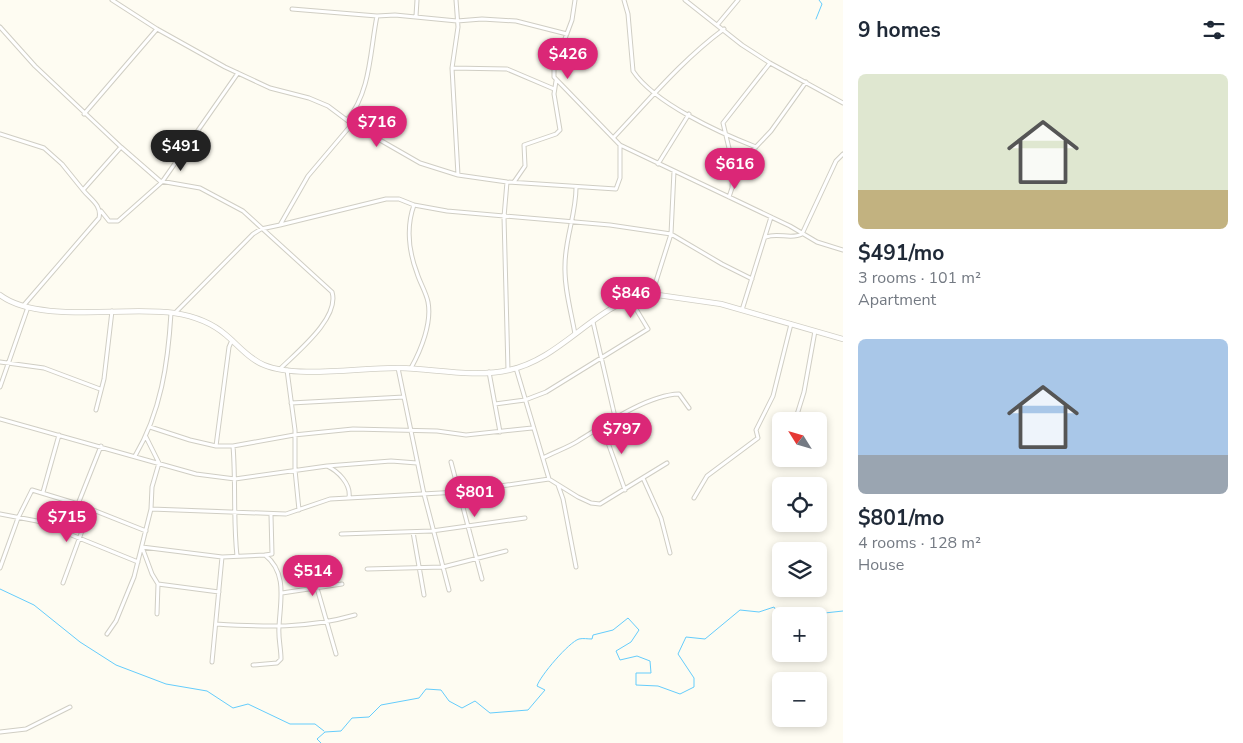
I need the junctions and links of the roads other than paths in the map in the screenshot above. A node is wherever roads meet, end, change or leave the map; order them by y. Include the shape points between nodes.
1 (112, 0) edge
2 (417, 0) edge
3 (456, 0) edge
4 (575, 0) edge
5 (624, 0) edge
6 (685, 0) edge
7 (738, 0) edge
8 (292, 9) dead end
9 (377, 16) junction
10 (416, 16) junction
11 (457, 21) junction
12 (718, 24) junction
13 (0, 27) edge
14 (157, 29) junction
15 (724, 29) junction
16 (567, 34) junction
17 (770, 63) junction
18 (452, 68) junction
19 (238, 73) junction
20 (556, 81) junction
21 (806, 82) junction
22 (554, 89) junction
23 (653, 94) junction
24 (843, 103) edge
25 (84, 114) junction
26 (689, 114) junction
27 (347, 120) junction
28 (352, 124) junction
29 (723, 132) junction
30 (0, 134) edge
31 (614, 137) junction
32 (620, 146) junction
33 (121, 147) junction
34 (756, 147) junction
35 (843, 150) edge
36 (842, 154) edge
37 (658, 164) junction
38 (674, 171) junction
39 (458, 174) junction
40 (162, 182) junction
41 (507, 182) junction
42 (513, 183) junction
43 (576, 188) junction
44 (732, 188) junction
45 (83, 190) junction
46 (729, 197) junction
47 (414, 206) junction
48 (101, 211) junction
49 (504, 217) junction
50 (771, 217) junction
51 (573, 223) junction
52 (280, 225) junction
53 (261, 229) junction
54 (803, 233) junction
55 (671, 234) junction
56 (766, 238) junction
57 (843, 250) edge
58 (752, 279) junction
59 (652, 294) junction
60 (0, 295) edge
61 (630, 299) junction
62 (26, 306) junction
63 (742, 310) junction
64 (112, 311) junction
65 (172, 313) junction
66 (593, 322) junction
67 (791, 323) junction
68 (816, 330) junction
69 (575, 334) junction
70 (843, 339) edge
71 (232, 340) junction
72 (601, 360) junction
73 (0, 362) edge
74 (10, 363) junction
75 (398, 368) junction
76 (516, 368) junction
77 (279, 369) junction
78 (411, 369) junction
79 (287, 370) junction
80 (508, 371) junction
81 (489, 372) junction
82 (0, 387) edge
83 (100, 390) junction
84 (404, 397) junction
85 (525, 400) junction
86 (291, 403) junction
87 (495, 404) junction
88 (689, 408) dead end
89 (96, 410) dead end
90 (798, 412) edge
91 (615, 417) junction
92 (0, 419) edge
93 (602, 426) junction
94 (150, 427) junction
95 (532, 428) junction
96 (410, 430) junction
97 (500, 432) junction
98 (59, 435) junction
99 (294, 435) junction
100 (146, 437) junction
101 (101, 446) junction
102 (216, 446) junction
103 (233, 446) junction
104 (136, 456) junction
105 (543, 458) junction
106 (452, 462) dead end
107 (159, 463) junction
108 (417, 463) junction
109 (667, 463) dead end
110 (327, 466) junction
111 (295, 470) junction
112 (643, 478) junction
113 (235, 479) junction
114 (549, 479) junction
115 (556, 482) junction
116 (625, 490) junction
117 (43, 492) junction
118 (460, 492) junction
119 (424, 494) junction
120 (349, 497) junction
121 (694, 498) dead end
122 (78, 504) junction
123 (90, 509) junction
124 (151, 509) junction
125 (299, 510) junction
126 (234, 512) junction
127 (0, 514) edge
128 (271, 515) junction
129 (18, 518) junction
130 (525, 518) dead end
131 (468, 526) junction
132 (146, 531) junction
133 (432, 531) junction
134 (412, 532) junction
135 (341, 534) dead end
136 (79, 538) junction
137 (142, 546) junction
138 (506, 551) dead end
139 (670, 554) dead end
140 (265, 555) junction
141 (237, 556) junction
142 (222, 557) junction
143 (478, 559) junction
144 (138, 562) junction
145 (443, 566) junction
146 (576, 567) dead end
147 (0, 568) edge
148 (421, 568) junction
149 (367, 569) dead end
150 (482, 579) dead end
151 (63, 583) dead end
152 (158, 584) junction
153 (342, 584) dead end
154 (317, 588) junction
155 (450, 590) dead end
156 (219, 592) junction
157 (282, 593) junction
158 (424, 595) dead end
159 (157, 614) dead end
160 (354, 616) dead end
161 (326, 623) junction
162 (216, 624) junction
163 (279, 628) junction
164 (107, 634) dead end
165 (336, 654) dead end
166 (212, 662) dead end
167 (254, 665) dead end
168 (70, 707) dead end
169 (0, 732) edge

1 - 14 street
2 - 10 street
3 - 11 street
4 - 16 street
5 - 23 street via 633,70
6 - 12 street
7 - 12 street
8 - 9 street
9 - 10 street
9 - 27 street via 369,68 356,108
10 - 11 street
11 - 16 street via 516,21
11 - 18 street
12 - 15 street
13 - 25 street
14 - 19 street
14 - 25 street
15 - 17 street
15 - 23 street via 697,50
16 - 20 street via 554,68
17 - 21 street
17 - 29 street via 727,116
18 - 22 street via 507,70
18 - 39 street
19 - 27 street via 270,88 318,102
19 - 40 street
20 - 22 street
20 - 31 street
21 - 24 street
21 - 34 street via 771,132
22 - 42 street via 560,130 524,145 525,166
23 - 26 street
23 - 31 street
25 - 33 street
26 - 29 street
26 - 37 street
27 - 28 street
28 - 39 street via 420,163
28 - 52 street via 308,176
29 - 34 street
29 - 44 street via 733,165
30 - 45 street via 44,148
31 - 32 street
32 - 37 street
32 - 43 street via 617,188
33 - 40 street
33 - 45 street
34 - 44 street
35 - 36 street
36 - 54 street
37 - 38 street
38 - 46 street
38 - 55 street
39 - 41 street
40 - 48 street via 118,221 109,221
40 - 53 street via 209,191 250,216
41 - 42 street
41 - 49 street
42 - 43 street
43 - 51 street
44 - 46 street
45 - 48 street
46 - 50 street
47 - 49 street
47 - 52 street via 398,199 386,199
47 - 78 street via 409,227 412,255 427,295 429,311 421,348
48 - 62 street via 96,223
49 - 51 street
49 - 80 street
50 - 54 street
50 - 56 street
51 - 55 street
51 - 69 street via 565,265
52 - 53 street
53 - 65 street
53 - 77 street via 334,294 322,326
54 - 56 street via 796,237 774,234
54 - 57 street via 817,242
55 - 58 street
55 - 59 street
56 - 58 street
58 - 63 street
59 - 61 street
59 - 63 street via 698,299
60 - 62 street
61 - 66 street
61 - 72 street via 648,329
62 - 64 street via 67,311
62 - 74 street
63 - 67 street
64 - 65 street
64 - 83 street via 108,354
65 - 71 street via 207,322
65 - 94 street via 163,387
66 - 69 street
66 - 72 street
67 - 68 street
67 - 121 street via 773,396 756,430 758,438 707,476
68 - 70 street
68 - 90 street
69 - 76 street via 547,354
71 - 77 street via 256,361
71 - 102 street
72 - 85 street via 557,386
72 - 91 street
73 - 74 street
74 - 82 street
74 - 83 street via 44,368
75 - 78 street
75 - 79 street
75 - 84 street
76 - 80 street
76 - 85 street
77 - 79 street
78 - 81 street
79 - 86 street
80 - 81 street
81 - 87 street
83 - 89 street
84 - 86 street
84 - 96 street
85 - 87 street
85 - 95 street
86 - 99 street
87 - 97 street
88 - 91 street via 681,395 675,394
91 - 93 street
92 - 98 street
93 - 105 street
93 - 116 street
94 - 100 street
94 - 102 street
95 - 97 street
95 - 105 street
96 - 97 street via 466,435
96 - 99 street via 354,429
96 - 108 street
98 - 101 street
98 - 117 street
99 - 103 street
99 - 111 street
100 - 104 street
100 - 107 street
101 - 104 street
101 - 122 street
102 - 103 street
103 - 113 street
104 - 107 street
105 - 114 street
106 - 118 street
107 - 113 street via 179,470
107 - 124 street via 152,487
108 - 110 street via 391,461
108 - 119 street
109 - 112 street
110 - 111 street
110 - 120 street via 347,485
111 - 113 street
111 - 125 street
112 - 116 street
112 - 139 street via 661,518
113 - 126 street
114 - 115 street
114 - 118 street
115 - 116 street via 570,493 594,504
115 - 146 street via 563,499
117 - 122 street
117 - 129 street via 30,492
118 - 119 street
118 - 131 street
119 - 120 street
119 - 133 street
120 - 125 street via 330,499
122 - 123 street
123 - 132 street
123 - 136 street
124 - 126 street
124 - 132 street
125 - 128 street
126 - 128 street
126 - 141 street
127 - 129 street
128 - 140 street via 272,554
129 - 136 street via 37,521
129 - 147 street
130 - 131 street
131 - 133 street
131 - 143 street
132 - 137 street
133 - 134 street
133 - 145 street
134 - 135 street
134 - 148 street
136 - 144 street
136 - 151 street
137 - 142 street
137 - 144 street
137 - 152 street
138 - 143 street
140 - 141 street
140 - 157 street via 274,562
141 - 142 street
142 - 156 street
143 - 145 street
143 - 150 street
144 - 164 street via 123,605
145 - 148 street
145 - 155 street
148 - 149 street
148 - 158 street
152 - 156 street
152 - 159 street
153 - 154 street
154 - 157 street
154 - 161 street
156 - 162 street
157 - 163 street
160 - 161 street
161 - 163 street
161 - 165 street
162 - 163 street
162 - 166 street
163 - 167 street via 280,661
168 - 169 street via 26,729

